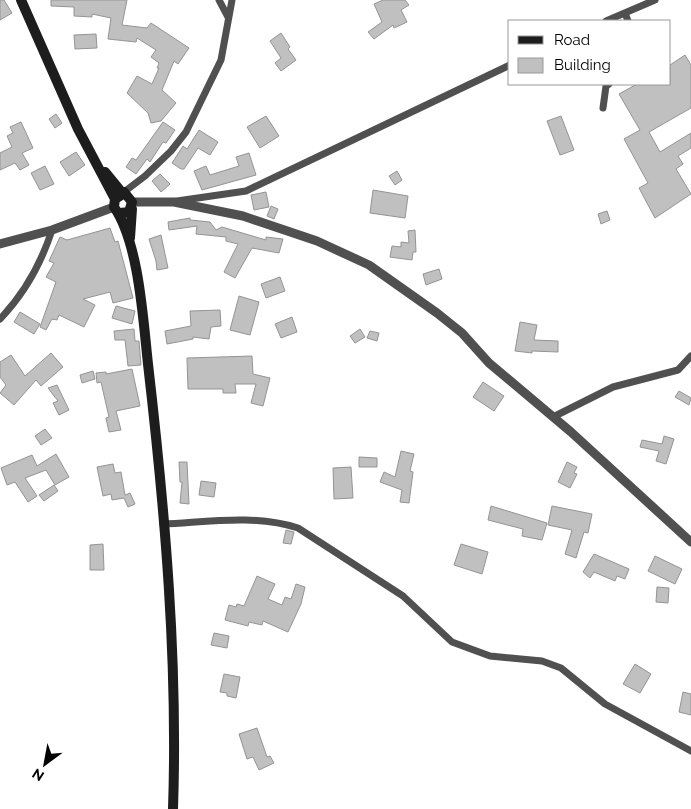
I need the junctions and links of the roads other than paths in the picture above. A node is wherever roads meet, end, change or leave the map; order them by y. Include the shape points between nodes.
1 (21, 0) edge
2 (219, 0) edge
3 (232, 0) edge
4 (655, 0) edge
5 (625, 13) junction
6 (228, 17) junction
7 (608, 20) edge
8 (628, 20) edge
9 (508, 66) edge
10 (608, 85) edge
11 (603, 108) dead end
12 (119, 201) junction
13 (174, 202) junction
14 (132, 205) junction
15 (52, 230) junction
16 (0, 244) edge
17 (130, 247) junction
18 (0, 319) edge
19 (691, 356) edge
20 (553, 417) junction
21 (163, 524) junction
22 (691, 542) edge
23 (691, 751) edge
24 (173, 809) edge

1 - 12 main road via 78,129
2 - 6 street
3 - 6 street
4 - 5 street
5 - 7 street
5 - 8 street
6 - 12 street via 221,60 186,132
9 - 13 street via 246,191
10 - 11 street
12 - 14 main road
12 - 14 main road via 129,212
12 - 15 street
12 - 17 main road
13 - 14 street
13 - 20 street via 243,216 317,241 369,266 462,333 489,363
14 - 17 main road
15 - 16 street
15 - 18 street via 32,278
17 - 21 main road via 140,295
19 - 20 street via 678,370 614,388
20 - 22 street
21 - 23 street via 246,519 298,528 403,596 452,642 490,656 542,661 561,668 605,704
21 - 24 main road via 170,611

